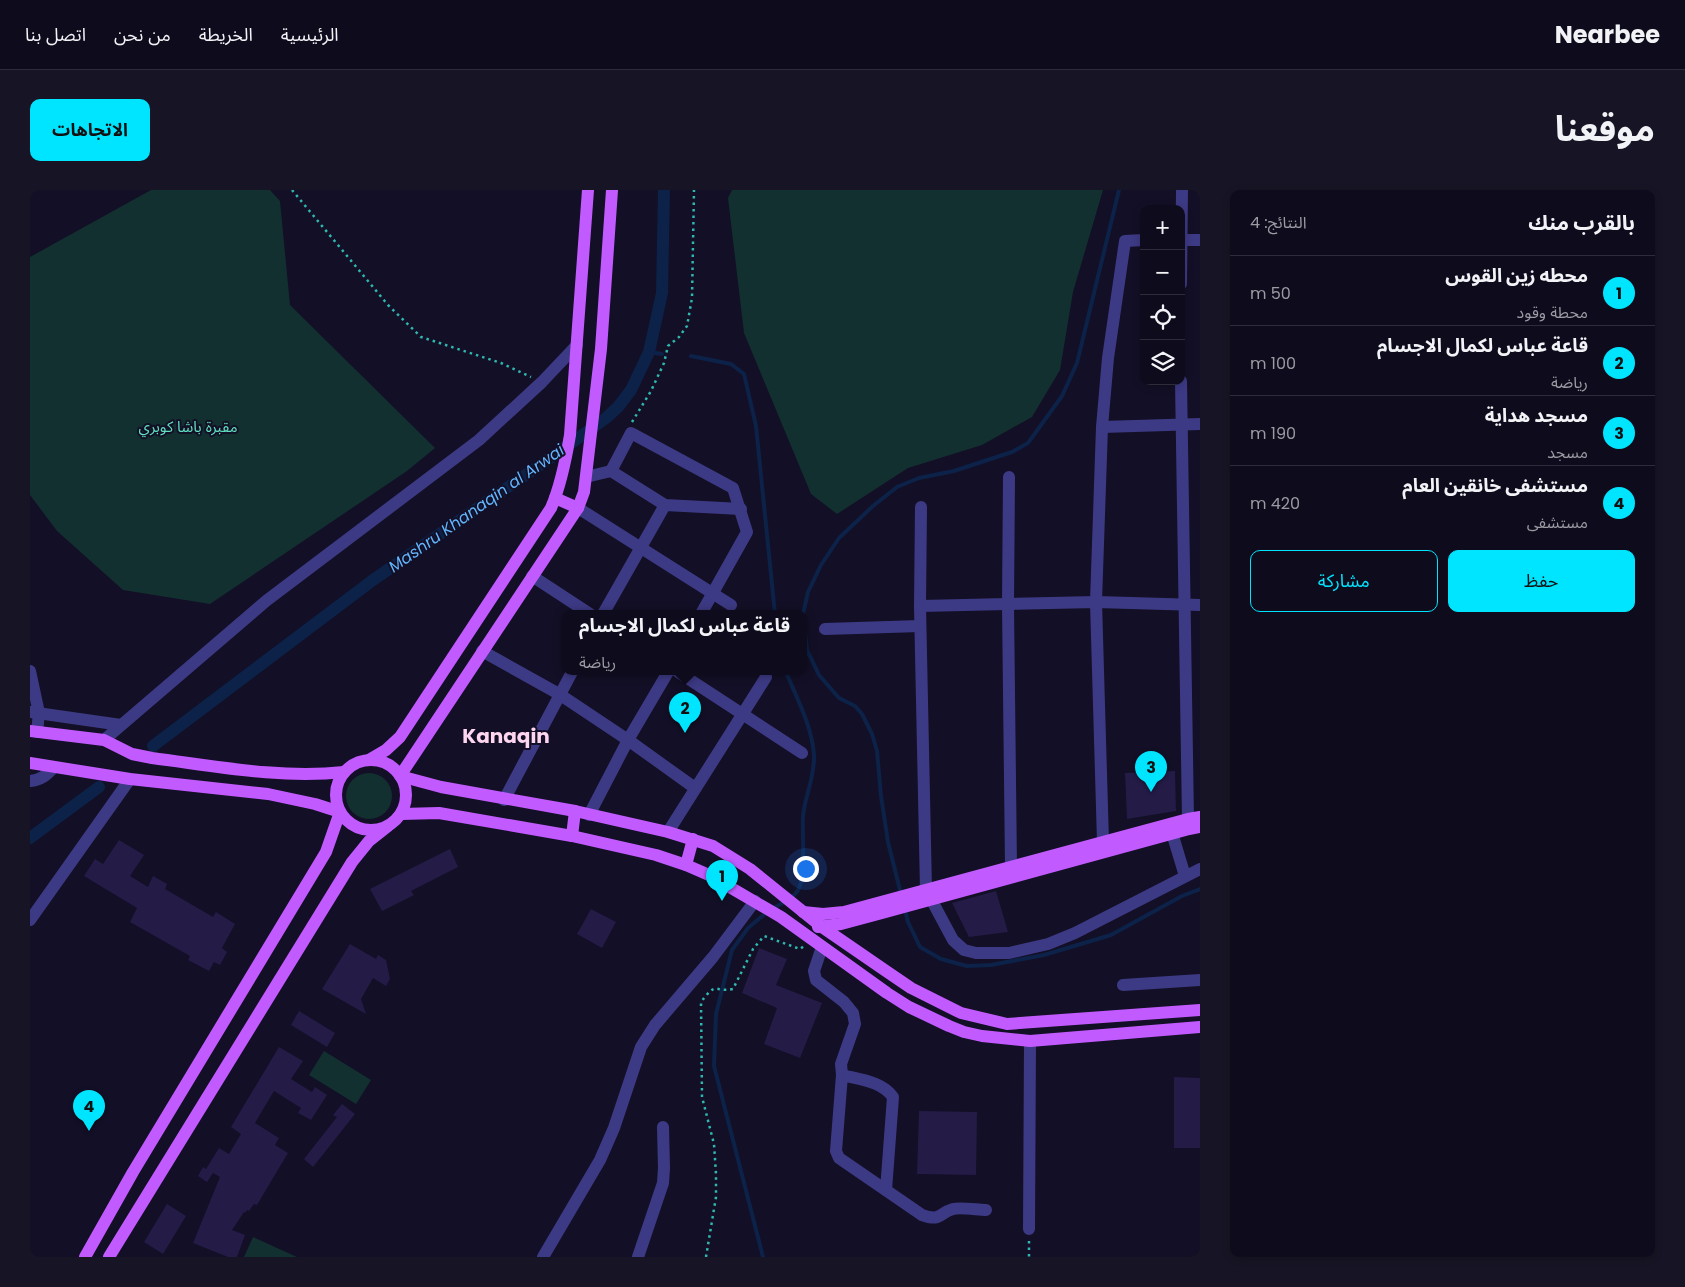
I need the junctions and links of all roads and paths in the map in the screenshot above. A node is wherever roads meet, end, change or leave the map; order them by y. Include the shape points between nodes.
1 (292, 190) edge
2 (588, 190) edge
3 (612, 190) edge
4 (694, 190) edge
5 (1182, 190) edge
6 (1182, 205) edge
7 (1140, 240) edge
8 (1185, 240) edge
9 (1200, 240) edge
10 (577, 345) junction
11 (542, 382) junction
12 (1180, 385) edge
13 (1180, 424) junction
14 (1200, 424) edge
15 (1102, 428) junction
16 (631, 433) junction
17 (611, 471) junction
18 (586, 477) junction
19 (1009, 477) dead end
20 (555, 498) junction
21 (665, 505) junction
22 (921, 507) dead end
23 (578, 508) junction
24 (741, 509) junction
25 (640, 548) junction
26 (532, 576) junction
27 (713, 593) junction
28 (1096, 602) junction
29 (1008, 605) junction
30 (1184, 605) junction
31 (1200, 605) edge
32 (731, 606) dead end
33 (920, 606) junction
34 (584, 610) edge
35 (605, 610) edge
36 (703, 610) edge
37 (920, 626) junction
38 (825, 629) dead end
39 (482, 651) junction
40 (30, 671) edge
41 (570, 675) edge
42 (666, 675) edge
43 (683, 675) edge
44 (766, 677) dead end
45 (559, 694) junction
46 (35, 713) edge
47 (742, 714) junction
48 (121, 725) junction
49 (34, 731) edge
50 (104, 740) junction
51 (628, 740) junction
52 (802, 753) dead end
53 (369, 760) junction
54 (30, 763) edge
55 (54, 767) junction
56 (344, 772) junction
57 (400, 776) junction
58 (130, 779) junction
59 (31, 782) edge
60 (695, 788) junction
61 (504, 800) junction
62 (340, 812) junction
63 (575, 812) junction
64 (401, 814) junction
65 (589, 815) junction
66 (1194, 818) edge
67 (388, 826) junction
68 (1200, 827) edge
69 (668, 832) junction
70 (1172, 833) junction
71 (572, 836) junction
72 (693, 839) junction
73 (1103, 842) junction
74 (686, 865) junction
75 (1012, 867) junction
76 (1200, 869) edge
77 (1184, 876) junction
78 (925, 896) junction
79 (760, 903) junction
80 (880, 908) junction
81 (800, 910) junction
82 (30, 920) edge
83 (822, 927) junction
84 (799, 930) junction
85 (818, 944) junction
86 (1200, 980) edge
87 (1123, 985) dead end
88 (1200, 1010) edge
89 (1200, 1027) edge
90 (1030, 1041) junction
91 (842, 1075) junction
92 (663, 1127) dead end
93 (886, 1190) junction
94 (986, 1210) dead end
95 (1029, 1230) joint
96 (85, 1257) edge
97 (108, 1257) edge
98 (544, 1257) edge
99 (638, 1257) edge
100 (706, 1257) edge
101 (1029, 1257) edge

1 - 11 path via 388,305 420,337 501,363
2 - 10 main road
3 - 18 main road via 601,349
4 - 16 path via 692,298 687,326 668,346 651,391 631,425
5 - 6 street
7 - 15 street via 1124,241
8 - 9 street
10 - 11 street
10 - 20 main road via 570,435
11 - 48 street via 479,440 266,601
12 - 13 street
13 - 14 street
13 - 15 street
13 - 30 street
15 - 28 street
16 - 17 street
16 - 24 street via 733,488
17 - 18 street
17 - 21 street
18 - 23 main road
19 - 29 street
20 - 23 main road
20 - 53 main road via 400,737
21 - 24 street
21 - 25 street
22 - 33 street
23 - 25 street
23 - 26 main road
24 - 27 street via 747,532
25 - 27 street
25 - 35 street
26 - 34 street
26 - 39 main road
27 - 32 street
27 - 36 street
28 - 29 street
28 - 30 street
28 - 73 street
29 - 33 street
29 - 75 street
30 - 31 street
30 - 66 street
33 - 37 street
37 - 38 street
37 - 78 street
39 - 45 street
39 - 57 main road
40 - 46 street
41 - 45 street
42 - 51 street
43 - 47 street
44 - 47 street
45 - 51 street
45 - 61 street
46 - 48 street
46 - 49 street
47 - 52 street
47 - 60 street
48 - 50 street
49 - 50 main road
50 - 56 main road via 132,754 152,758 288,774
51 - 60 street
51 - 65 street
53 - 56 main road
53 - 57 main road via 392,767
54 - 55 main road
55 - 58 main road
55 - 59 street
56 - 62 main road via 336,792
57 - 61 main road
57 - 64 main road via 406,794
58 - 62 main road via 268,794
58 - 82 street
60 - 69 street
61 - 63 main road
62 - 67 main road via 356,827 378,830
62 - 96 main road via 326,852
63 - 65 main road
63 - 71 main road
64 - 67 main road
64 - 71 main road via 439,813
65 - 69 main road
66 - 73 main road
67 - 97 main road via 369,841 352,862
68 - 70 main road
69 - 72 main road
70 - 77 street
70 - 78 main road
71 - 74 main road
72 - 74 main road
72 - 81 main road via 750,869
73 - 75 main road
74 - 79 main road
75 - 78 main road
76 - 77 street
77 - 78 street via 1075,933 1048,944 1009,953 964,950 953,940
78 - 80 main road
79 - 84 main road
79 - 98 street via 655,1025 641,1047 600,1160
80 - 81 main road via 833,913
80 - 83 main road via 841,924
81 - 83 main road
83 - 84 main road
83 - 88 main road via 911,988 961,1014 981,1019 1007,1024
84 - 85 main road
85 - 90 main road via 909,1007 948,1026 982,1036
85 - 91 street via 816,980 853,1013 855,1024 841,1064
85 - 100 path via 800,949 764,936 753,949 734,989 709,991 701,1002 702,1097 714,1144 716,1174 716,1197
86 - 87 street
89 - 90 main road
90 - 95 street
91 - 93 street via 836,1152 839,1158
91 - 93 street via 879,1084 893,1097
92 - 99 street via 663,1183
93 - 94 street via 931,1218 953,1209
95 - 101 path

